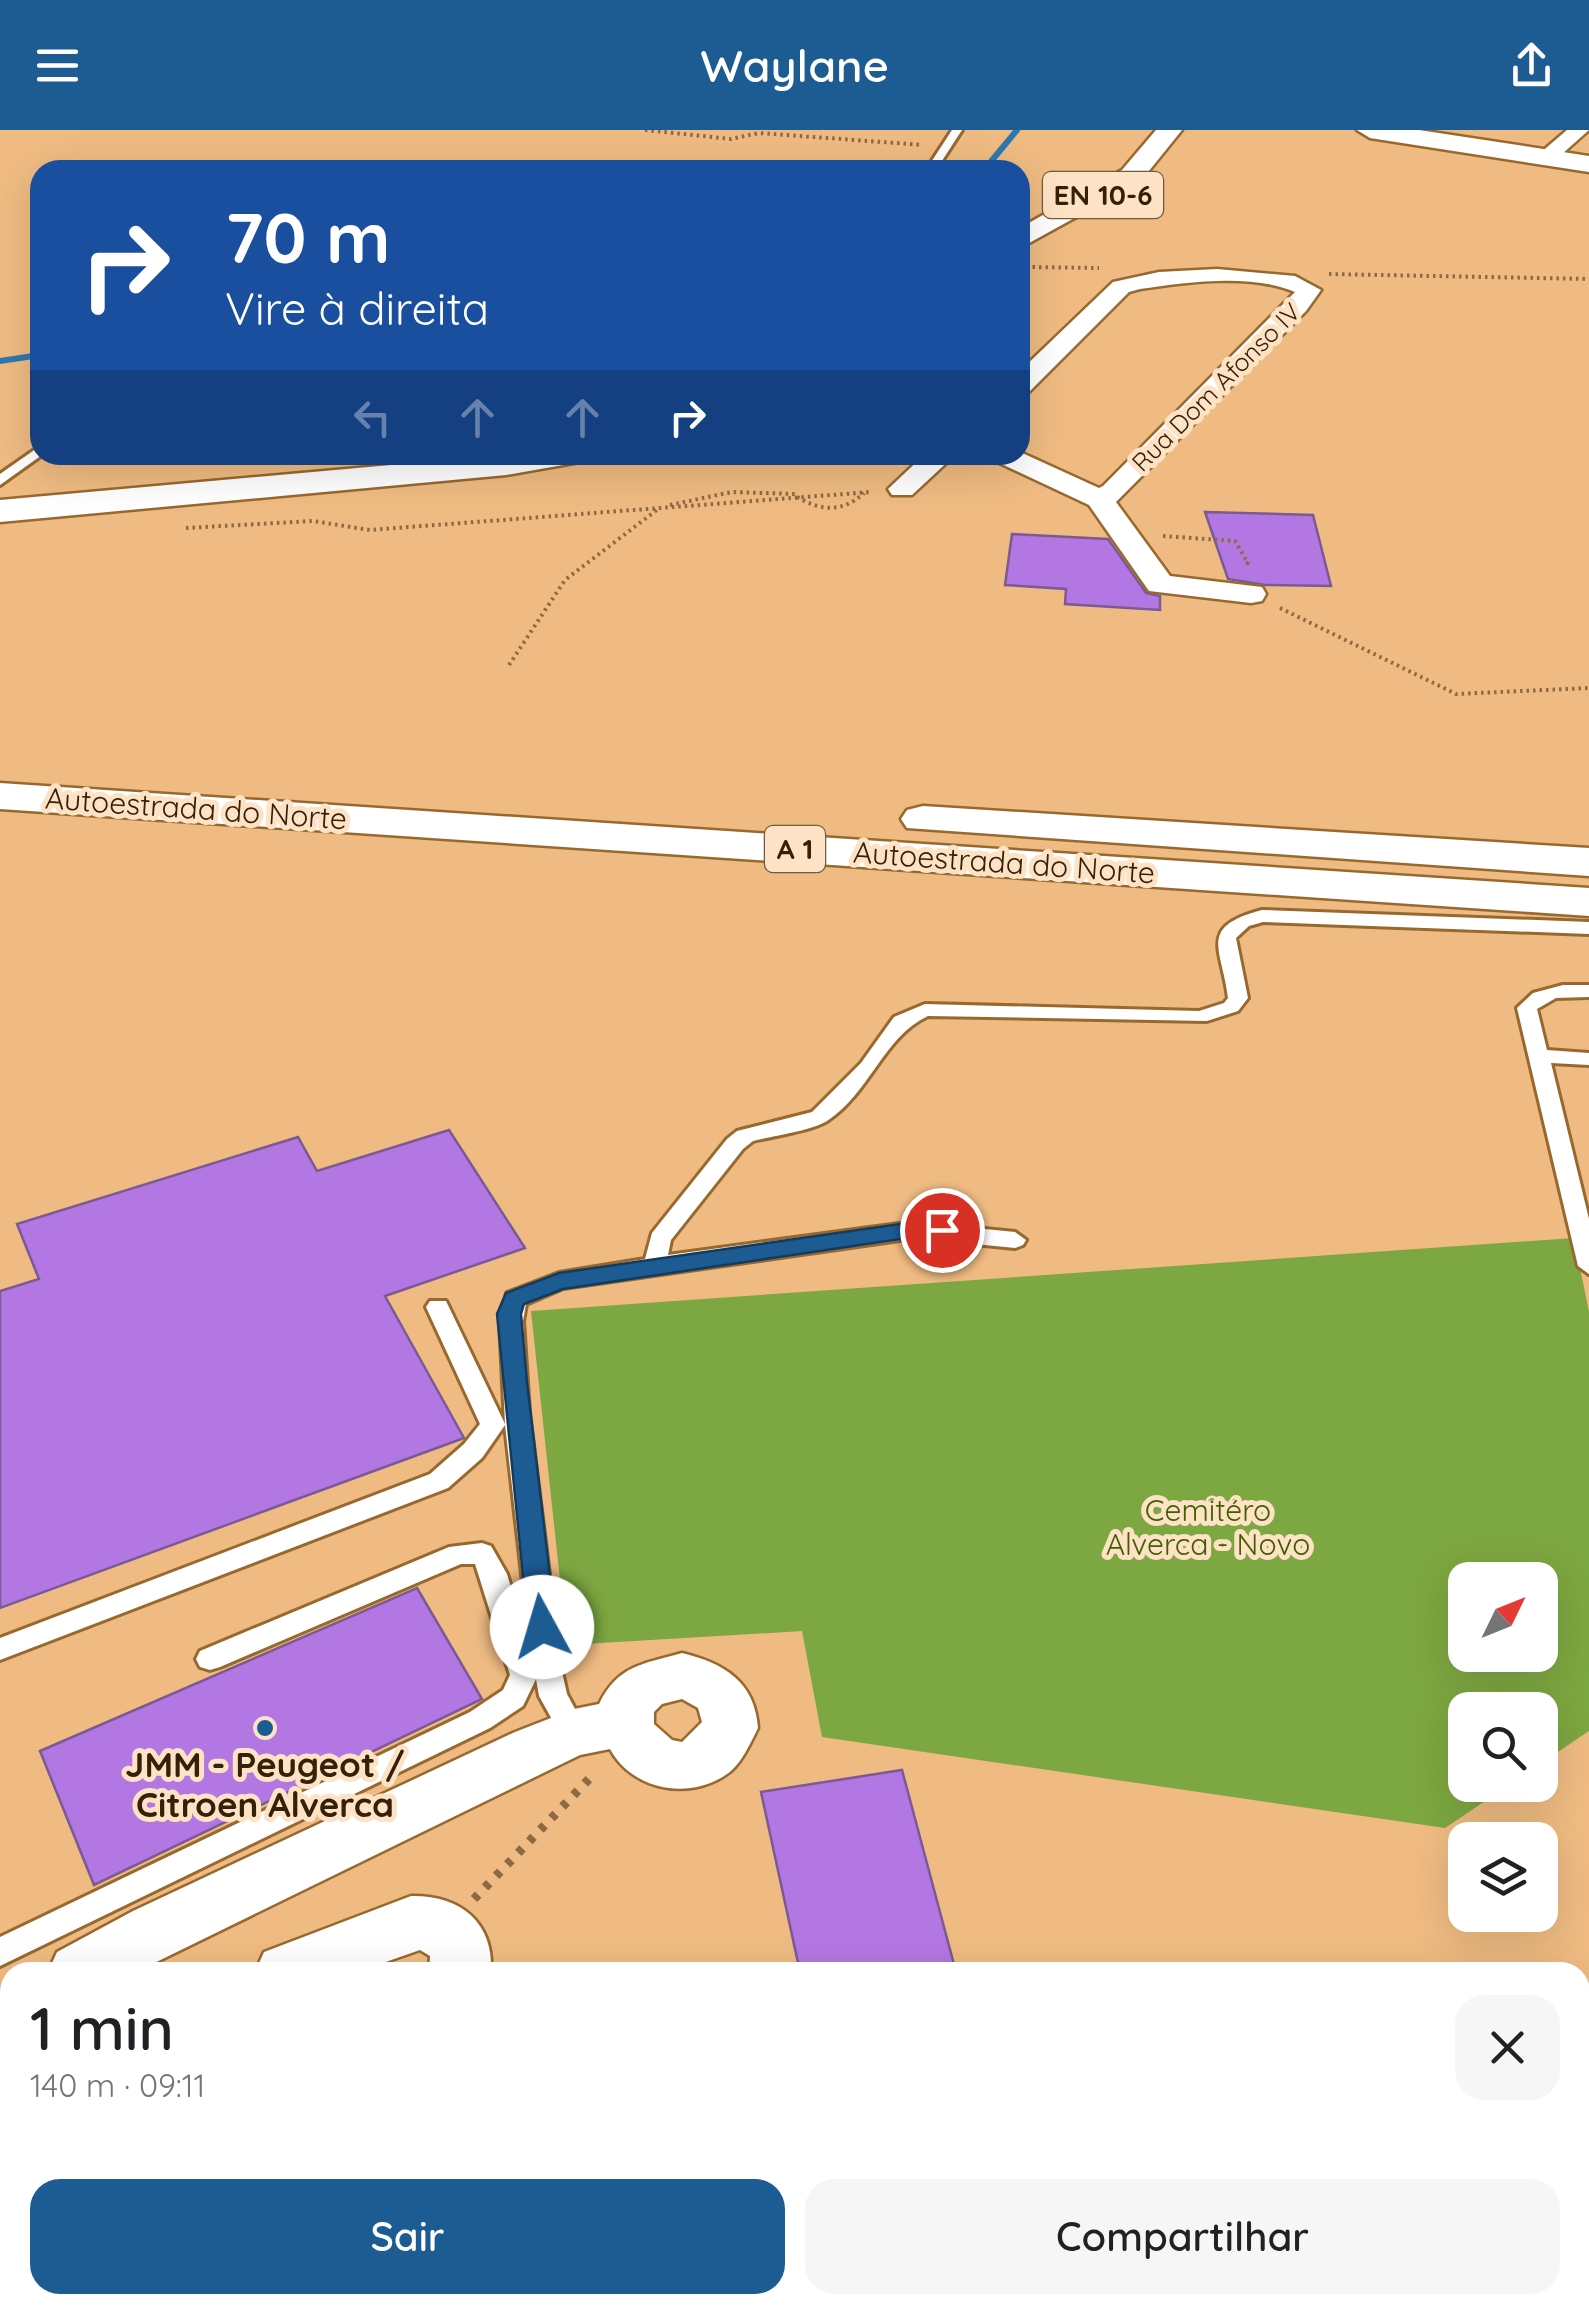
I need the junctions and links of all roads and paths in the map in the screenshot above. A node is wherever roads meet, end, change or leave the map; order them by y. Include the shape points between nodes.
1 (645, 130) edge
2 (956, 130) edge
3 (1169, 130) edge
4 (1370, 130) edge
5 (1578, 130) edge
6 (943, 147) junction
7 (1546, 158) junction
8 (936, 160) edge
9 (1589, 164) edge
10 (1030, 234) edge
11 (1284, 279) junction
12 (1589, 279) edge
13 (1030, 376) edge
14 (30, 458) edge
15 (506, 465) edge
16 (930, 465) edge
17 (1026, 465) edge
18 (0, 481) edge
19 (902, 489) joint
20 (865, 492) junction
21 (812, 496) junction
22 (797, 497) junction
23 (1098, 499) junction
24 (659, 508) junction
25 (0, 511) edge
26 (184, 528) dead end
27 (1122, 532) junction
28 (1230, 563) dead end
29 (1251, 594) joint
30 (509, 665) dead end
31 (1589, 688) edge
32 (0, 759) edge
33 (0, 796) edge
34 (1589, 862) edge
35 (1589, 902) edge
36 (1589, 928) edge
37 (1589, 991) edge
38 (1538, 1056) junction
39 (1589, 1059) edge
40 (1016, 1240) dead end
41 (655, 1265) junction
42 (1589, 1266) edge
43 (438, 1308) dead end
44 (0, 1649) edge
45 (210, 1659) dead end
46 (599, 1728) junction
47 (453, 1951) edge
48 (0, 1952) edge
49 (111, 1962) edge
50 (312, 1962) edge

1 - 6 path
2 - 6 lane
3 - 10 main road, EN 10-6 via 1130,176
4 - 7 main road
5 - 7 street
6 - 8 lane
7 - 9 main road
11 - 12 path
11 - 13 street via 1134,281
11 - 23 street, Rua Dom Afonso IV via 1309,294 1113,492
14 - 18 lane
15 - 25 main road
16 - 19 street
17 - 23 street
19 - 20 path
20 - 21 path
20 - 22 path via 833,512
21 - 22 path
21 - 24 path via 742,489
22 - 24 path
23 - 27 street
24 - 26 path via 370,530 313,521
24 - 30 path via 565,580
27 - 28 path via 1235,541 1248,563
27 - 29 street via 1160,584
29 - 31 path via 1456,694
32 - 34 main road, Autoestrada do Norte / A 1
33 - 35 main road, Autoestrada do Norte / A 1
36 - 41 lane via 1262,916 1225,939 1238,998 1217,1014 943,1008 911,1014 819,1118 735,1144 660,1238
37 - 38 lane via 1560,990 1527,1008
38 - 39 lane
38 - 42 lane
40 - 41 lane via 914,1230
41 - 46 lane via 535,1288 514,1298 509,1314 553,1696
43 - 44 lane via 493,1424 439,1481
45 - 48 lane via 458,1554 482,1552 524,1676 514,1698 480,1720
46 - 47 path via 589,1779
46 - 49 street
47 - 50 street via 430,1922 411,1923

